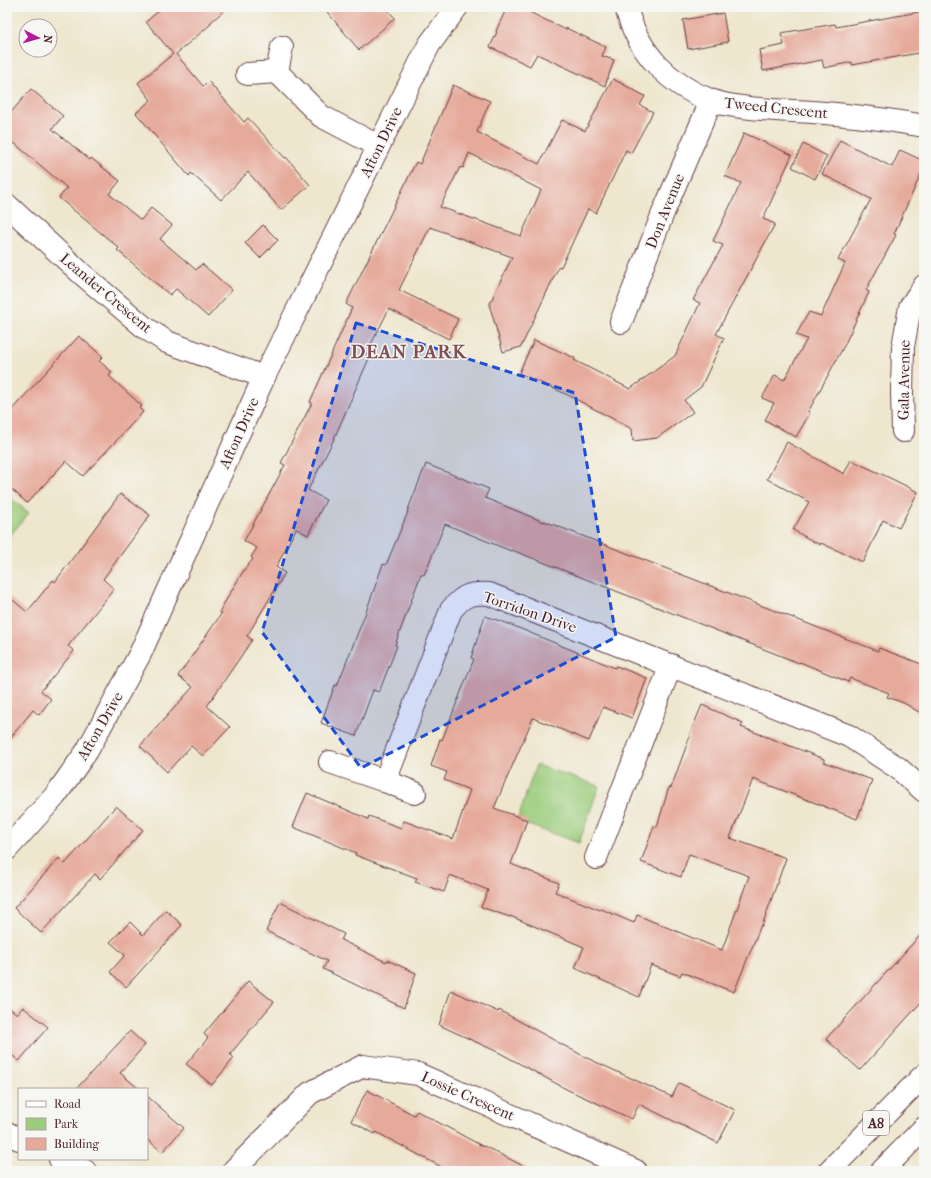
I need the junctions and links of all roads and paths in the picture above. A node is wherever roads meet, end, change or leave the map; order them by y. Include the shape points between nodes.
1 (457, 7) edge
2 (626, 7) edge
3 (282, 47) dead end
4 (277, 72) junction
5 (247, 74) dead end
6 (711, 101) junction
7 (924, 126) edge
8 (378, 146) junction
9 (7, 205) edge
10 (924, 286) edge
11 (621, 322) dead end
12 (264, 377) junction
13 (903, 431) dead end
14 (672, 665) junction
15 (330, 762) dead end
16 (385, 781) junction
17 (924, 791) edge
18 (415, 792) dead end
19 (7, 849) edge
20 (596, 858) dead end
21 (924, 1075) edge
22 (924, 1128) edge
23 (7, 1133) edge
24 (18, 1138) edge
25 (62, 1160) edge
26 (85, 1171) edge
27 (233, 1171) edge
28 (636, 1171) edge
29 (829, 1171) edge
30 (882, 1171) edge

1 - 8 street, Afton Drive via 429,45
2 - 6 street, Tweed Crescent via 636,35 646,53 661,71 683,87
3 - 4 street
4 - 5 street
4 - 8 street via 321,116
6 - 7 street, Tweed Crescent via 739,107 878,118
6 - 11 street, Don Avenue via 663,213
8 - 12 street, Afton Drive
9 - 12 street, Leander Crescent via 144,327 167,342
10 - 13 street, Gala Avenue via 910,307 903,347
12 - 19 street, Afton Drive via 140,654 99,731 88,751 55,796
14 - 16 street, Torridon Drive via 489,594 474,593 460,600 451,610
14 - 17 street, Torridon Drive via 849,736 898,768
14 - 20 street
15 - 16 street
16 - 18 street
21 - 29 street, A8
22 - 30 street, A8
23 - 24 street
25 - 26 street
27 - 28 street, Lossie Crescent via 310,1093 362,1066 418,1074

